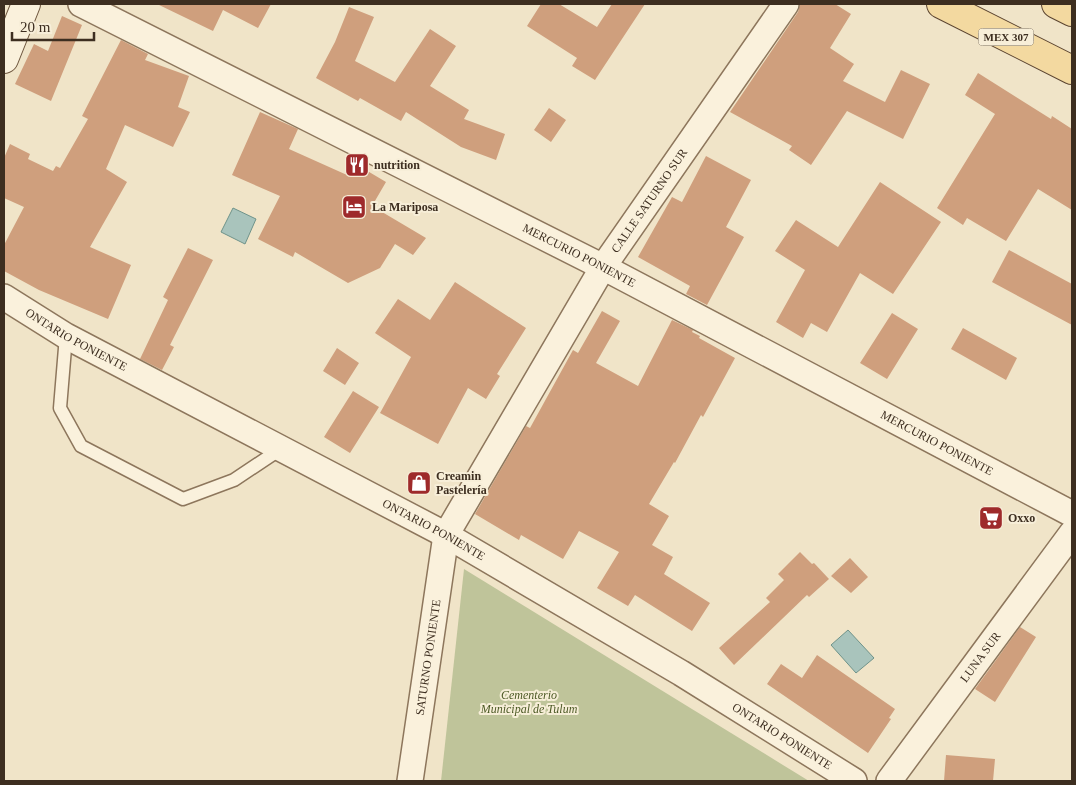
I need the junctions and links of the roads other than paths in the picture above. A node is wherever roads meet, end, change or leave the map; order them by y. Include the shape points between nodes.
1 (26, 4) edge
2 (81, 4) edge
3 (786, 4) edge
4 (941, 4) edge
5 (1056, 4) edge
6 (1072, 12) edge
7 (4, 59) edge
8 (1072, 70) edge
9 (603, 267) junction
10 (4, 296) edge
11 (66, 336) junction
12 (282, 448) junction
13 (1072, 514) edge
14 (1072, 534) edge
15 (446, 535) junction
16 (410, 781) edge
17 (854, 781) edge
18 (889, 781) edge

1 - 7 street
2 - 9 street, MERCURIO PONIENTE
3 - 9 street, CALLE SATURNO SUR
4 - 8 main road, MEX 307
5 - 6 main road
9 - 13 street, MERCURIO PONIENTE
9 - 15 street, CALLE SATURNO SUR
10 - 11 street, ONTARIO PONIENTE
11 - 12 street, ONTARIO PONIENTE
11 - 12 lane via 60,408 81,446 182,499 234,480
12 - 15 street, ONTARIO PONIENTE
14 - 18 street, LUNA SUR
15 - 16 street, SATURNO PONIENTE
15 - 17 street, ONTARIO PONIENTE via 681,673

